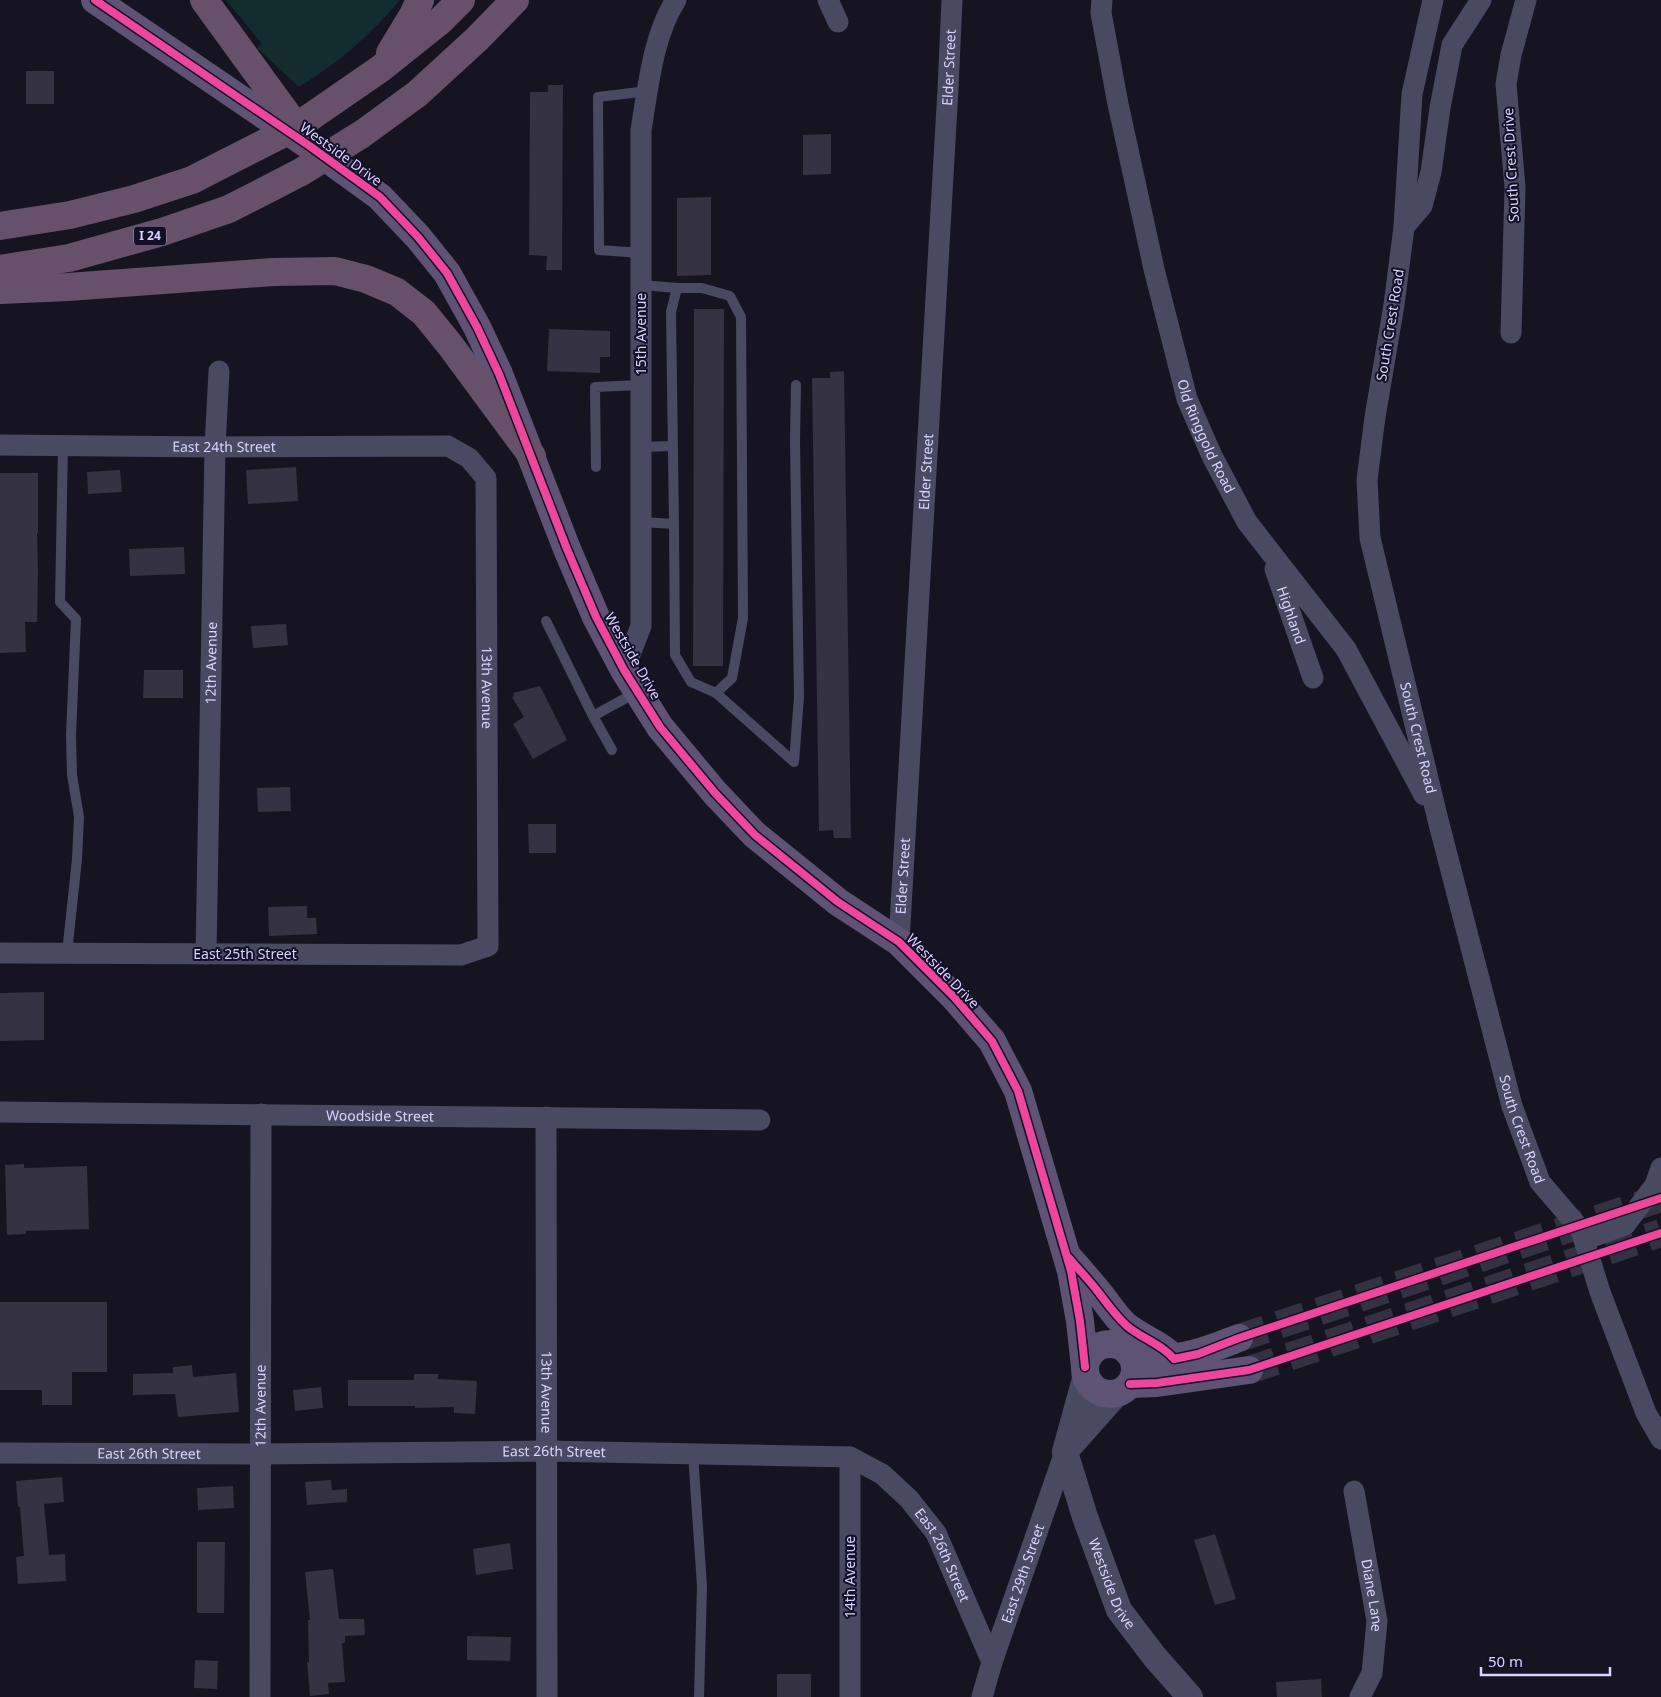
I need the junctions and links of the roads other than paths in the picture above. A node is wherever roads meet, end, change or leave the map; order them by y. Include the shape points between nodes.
1 (95, 0) edge
2 (204, 0) edge
3 (420, 0) edge
4 (461, 0) edge
5 (515, 0) edge
6 (676, 0) edge
7 (828, 0) edge
8 (952, 0) edge
9 (1102, 0) edge
10 (1432, 0) edge
11 (1481, 0) edge
12 (1526, 0) edge
13 (838, 22) dead end
14 (370, 76) junction
15 (648, 91) junction
16 (311, 147) junction
17 (0, 226) edge
18 (1404, 227) junction
19 (641, 253) junction
20 (0, 269) edge
21 (641, 284) junction
22 (677, 288) junction
23 (0, 290) edge
24 (1512, 333) dead end
25 (219, 371) dead end
26 (641, 385) junction
27 (796, 385) dead end
28 (0, 445) edge
29 (64, 446) junction
30 (448, 446) joint
31 (672, 446) junction
32 (215, 447) junction
33 (641, 447) junction
34 (532, 456) junction
35 (596, 467) dead end
36 (641, 522) junction
37 (674, 524) junction
38 (1270, 553) junction
39 (546, 621) dead end
40 (1313, 678) dead end
41 (631, 681) junction
42 (716, 693) junction
43 (593, 716) junction
44 (612, 750) dead end
45 (1438, 820) junction
46 (899, 942) junction
47 (488, 946) joint
48 (0, 953) edge
49 (67, 953) junction
50 (206, 954) junction
51 (0, 1112) edge
52 (261, 1114) junction
53 (546, 1117) junction
54 (760, 1120) dead end
55 (1661, 1168) edge
56 (1584, 1240) junction
57 (1068, 1262) junction
58 (1239, 1338) tunnel mouth
59 (1122, 1349) junction
60 (1174, 1359) junction
61 (1249, 1370) tunnel mouth
62 (1085, 1371) junction
63 (1124, 1388) junction
64 (1661, 1439) edge
65 (546, 1451) junction
66 (1065, 1452) junction
67 (0, 1453) edge
68 (260, 1454) junction
69 (693, 1454) junction
70 (850, 1457) junction
71 (1354, 1491) dead end
72 (992, 1662) junction
73 (260, 1697) edge
74 (547, 1697) edge
75 (699, 1697) edge
76 (850, 1697) edge
77 (982, 1697) edge
78 (1190, 1697) edge
79 (1360, 1697) edge

1 - 16 main road, Westside Drive
2 - 16 highway
3 - 14 highway
4 - 14 highway via 440,21
5 - 20 highway, I 24 via 417,94 362,134 300,172 229,209 162,232 69,258
6 - 15 street, 15th Avenue via 666,15
7 - 13 street
8 - 46 street, Elder Street
9 - 38 street, Old Ringgold Road via 1101,13 1118,104 1154,269 1187,399 1212,456 1247,522
10 - 18 street, South Crest Road via 1412,94
11 - 18 street via 1452,45 1429,180 1422,206
12 - 24 street, South Crest Drive via 1506,84 1515,187
14 - 17 highway via 296,127 192,180 134,200 70,215
15 - 19 street, 15th Avenue via 641,130
15 - 19 lane via 598,97 599,250
16 - 34 main road, Westside Drive via 380,197 418,236 447,273 499,374
18 - 45 street, South Crest Road via 1367,480 1370,538
19 - 21 street, 15th Avenue
21 - 22 lane
21 - 26 street, 15th Avenue
22 - 31 lane via 671,312
22 - 42 lane via 702,288 730,296 741,317 744,618 732,678
23 - 34 highway via 273,272 335,271 366,279 397,292 424,314
25 - 32 street, 12th Avenue
26 - 33 street, 15th Avenue
26 - 35 lane via 595,387
27 - 42 lane via 800,697 794,762
28 - 29 street, East 24th Street
29 - 32 street, East 24th Street
29 - 49 lane via 60,602 76,619 71,735 78,817
30 - 32 street, East 24th Street
30 - 47 street, 13th Avenue via 469,458 486,478
31 - 33 lane
31 - 37 lane
32 - 50 street, 12th Avenue
33 - 36 street, 15th Avenue
34 - 41 main road, Westside Drive via 596,617
36 - 37 lane
36 - 41 street, 15th Avenue via 641,626
37 - 42 lane via 675,656 692,682
38 - 40 street, Highland
38 - 45 street, Old Ringgold Road via 1346,649
39 - 43 lane
41 - 43 lane
41 - 46 main road, Westside Drive via 687,762 755,835 838,902
43 - 44 lane
45 - 56 street, South Crest Road via 1512,1106 1540,1182 1582,1230
46 - 57 main road, Westside Drive via 992,1041 1018,1091
47 - 50 street, East 25th Street via 461,955
48 - 49 street, East 25th Street
49 - 50 street, East 25th Street
51 - 52 street, Woodside Street
52 - 53 street, Woodside Street
52 - 68 street, 12th Avenue
53 - 54 street, Woodside Street
53 - 65 street, 13th Avenue
55 - 56 street via 1655,1185 1625,1225
56 - 64 street, South Crest Road via 1600,1292 1643,1404
57 - 59 main road, Westside Drive
57 - 60 main road via 1128,1327 1167,1350
57 - 62 main road, Westside Drive via 1080,1321
58 - 60 main road via 1198,1354
59 - 60 main road via 1156,1359
59 - 62 main road via 1107,1344 1098,1347 1087,1359
59 - 63 main road via 1134,1361 1135,1368 1134,1376
61 - 63 main road
62 - 63 main road via 1095,1389 1110,1394
62 - 66 street, East 29th Street
63 - 66 street, East 29th Street
65 - 68 street, East 26th Street
65 - 69 street, East 26th Street
65 - 74 street, 13th Avenue
66 - 72 street, East 29th Street
66 - 78 street, Westside Drive via 1119,1610
67 - 68 street, East 26th Street
68 - 73 street, 12th Avenue
69 - 70 street, East 26th Street
69 - 75 lane via 702,1586
70 - 72 street, East 26th Street via 882,1474 909,1499 936,1533
70 - 76 street, 14th Avenue
71 - 79 street, Diane Lane via 1377,1621 1372,1673
72 - 77 street, East 29th Street

